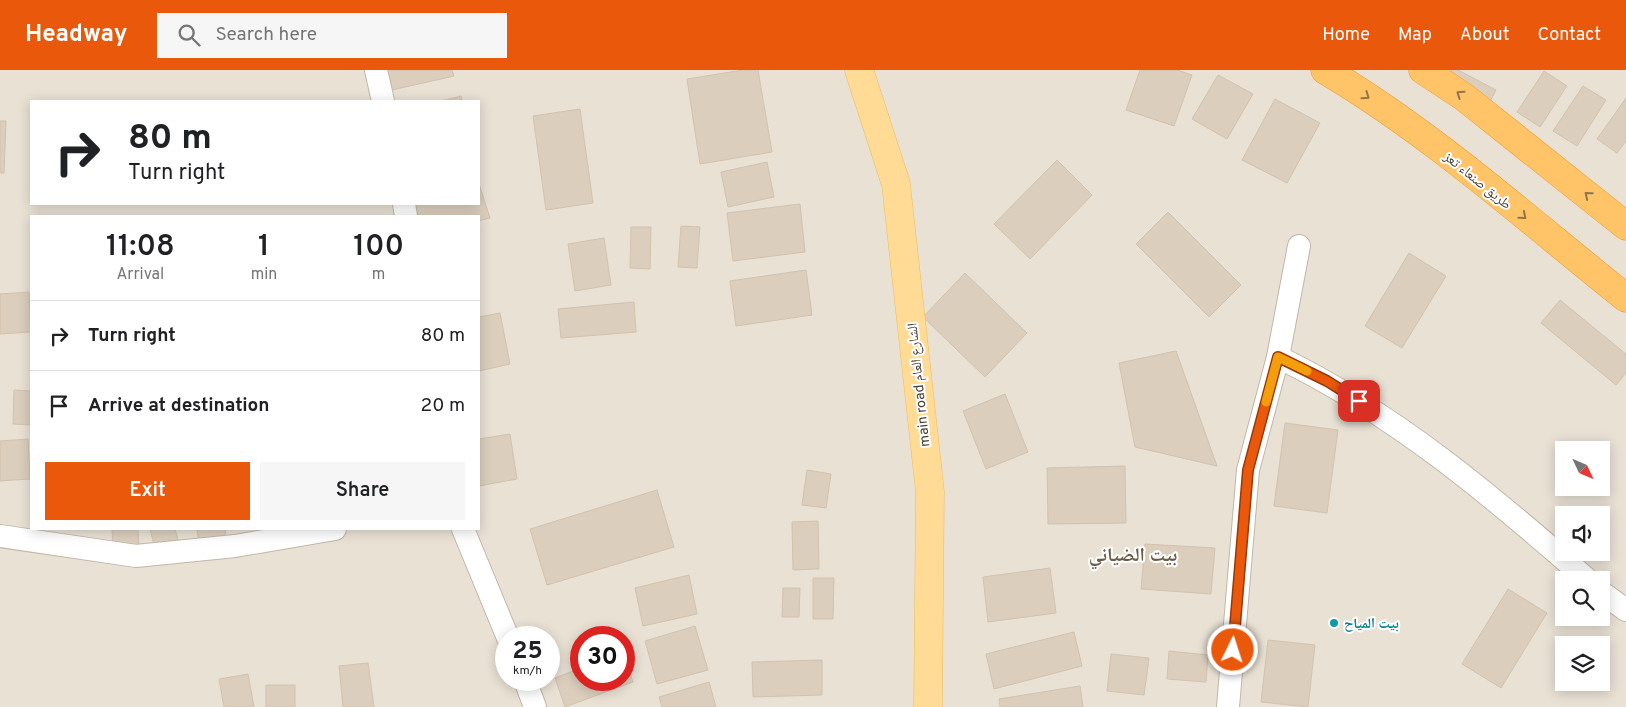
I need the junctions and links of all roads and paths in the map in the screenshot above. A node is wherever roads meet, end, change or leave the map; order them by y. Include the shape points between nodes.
1 (376, 70) edge
2 (859, 70) edge
3 (1324, 70) edge
4 (1423, 70) edge
5 (383, 100) edge
6 (1626, 226) edge
7 (1299, 246) dead end
8 (1626, 298) edge
9 (1278, 357) junction
10 (329, 530) edge
11 (463, 530) edge
12 (0, 536) edge
13 (1577, 571) edge
14 (1610, 598) edge
15 (1626, 610) edge
16 (503, 626) edge
17 (529, 691) edge
18 (535, 707) edge
19 (928, 707) edge
20 (1228, 707) edge

1 - 5 street
2 - 19 main road, main road الشارع العام via 896,184 930,492
3 -> 8 highway, طريق صنعاء تعز via 1416,130
6 -> 4 highway via 1464,97
7 - 9 street
9 - 13 street via 1327,381 1375,411 1467,477
9 - 20 street via 1248,470
10 - 12 street via 235,546 136,556
11 - 16 street
14 - 15 street
17 - 18 street

